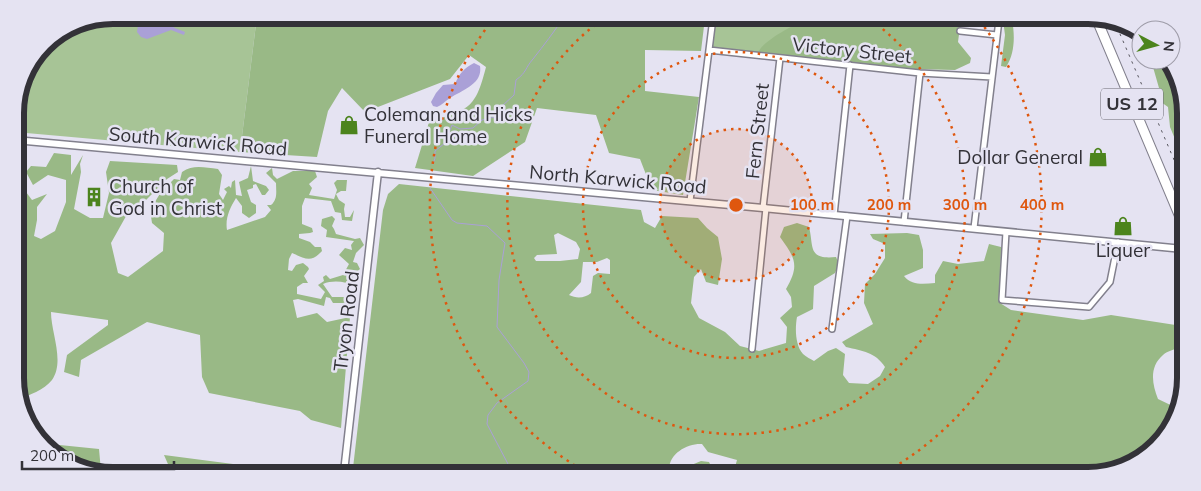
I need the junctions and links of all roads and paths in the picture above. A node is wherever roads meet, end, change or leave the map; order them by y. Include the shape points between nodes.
1 (712, 24) edge
2 (998, 24) edge
3 (1099, 25) edge
4 (960, 31) dead end
5 (997, 35) junction
6 (709, 50) junction
7 (780, 58) junction
8 (850, 65) junction
9 (920, 73) junction
10 (992, 77) junction
11 (24, 141) edge
12 (378, 172) junction
13 (690, 201) junction
14 (765, 208) junction
15 (1177, 210) edge
16 (834, 215) junction
17 (847, 216) junction
18 (904, 222) junction
19 (974, 228) junction
20 (1006, 232) junction
21 (1118, 242) junction
22 (1177, 248) edge
23 (832, 329) dead end
24 (752, 349) dead end
25 (345, 467) edge

1 - 6 street
2 - 5 street
3 - 15 main road, US 12
4 - 5 street
5 - 10 street
6 - 7 street, Victory Street
6 - 13 street
7 - 8 street, Victory Street
7 - 14 street, Fern Street
8 - 9 street, Victory Street
8 - 16 street
9 - 10 street, Victory Street
9 - 18 street
10 - 19 street
11 - 12 street, South Karwick Road
12 - 13 street, North Karwick Road
12 - 25 street, Tryon Road
13 - 14 street, North Karwick Road
14 - 16 street, North Karwick Road
14 - 24 street, Fern Street
16 - 17 street, North Karwick Road
17 - 18 street, North Karwick Road
17 - 23 street
18 - 19 street, North Karwick Road
19 - 20 street, North Karwick Road
20 - 21 street, North Karwick Road
20 - 21 street via 1002,300 1089,308 1110,282
21 - 22 street, North Karwick Road

